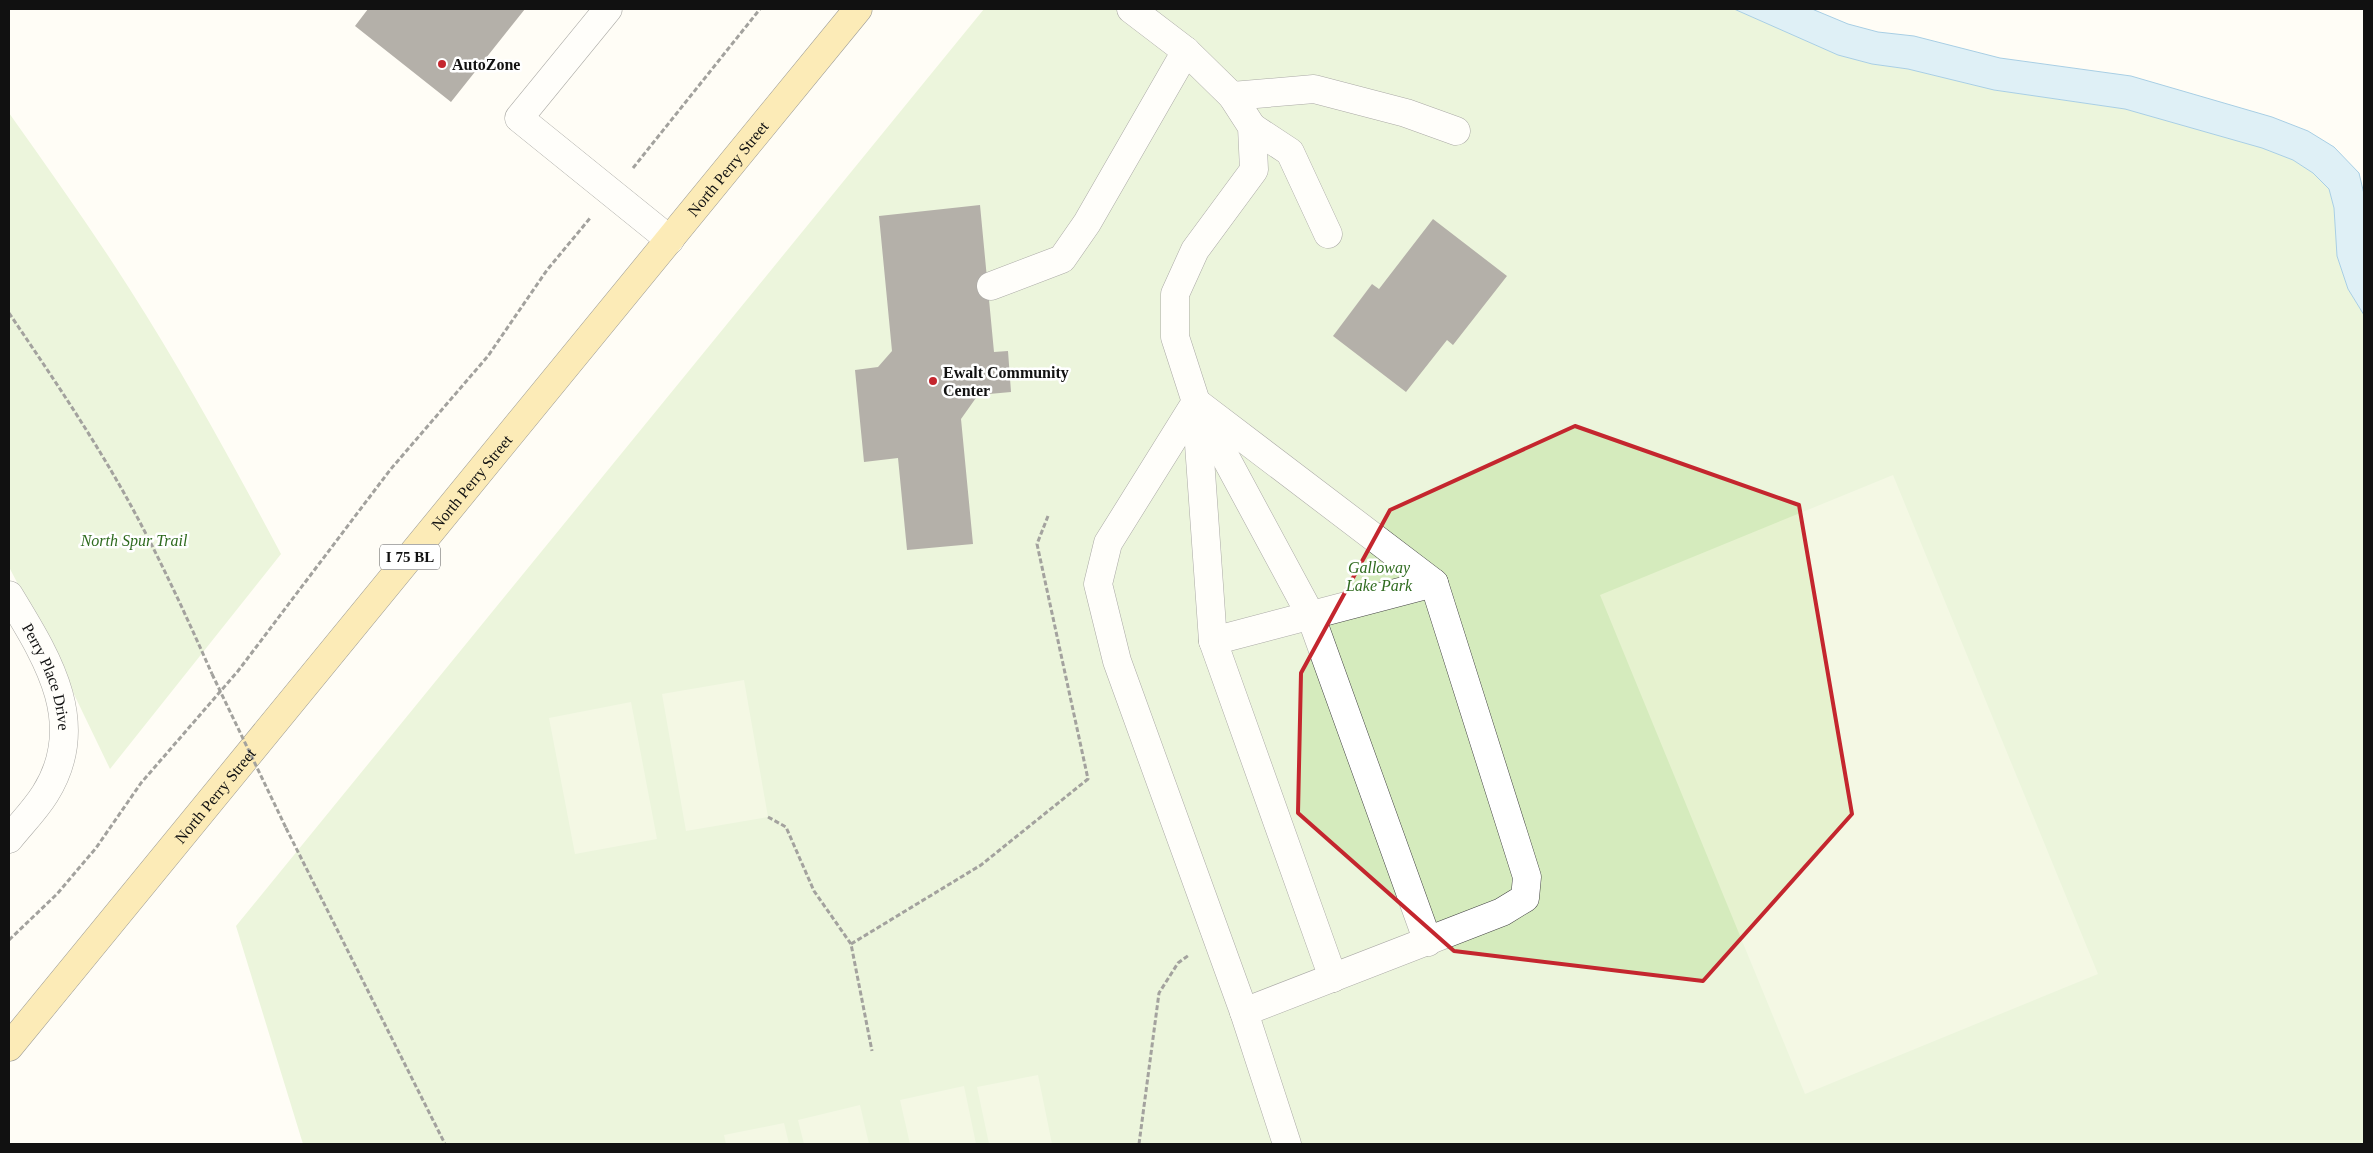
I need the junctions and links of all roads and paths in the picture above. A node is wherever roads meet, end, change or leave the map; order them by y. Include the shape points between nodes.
1 (608, 9) edge
2 (760, 9) edge
3 (858, 9) edge
4 (1131, 9) edge
5 (1186, 51) junction
6 (1232, 96) junction
7 (1252, 127) junction
8 (1456, 131) dead end
9 (612, 193) junction
10 (1328, 234) dead end
11 (670, 240) junction
12 (991, 286) dead end
13 (9, 313) edge
14 (1196, 402) junction
15 (1048, 516) dead end
16 (1434, 583) junction
17 (9, 595) edge
18 (1310, 614) junction
19 (1213, 641) junction
20 (768, 817) dead end
21 (9, 839) edge
22 (1216, 934) junction
23 (9, 940) edge
24 (1428, 942) junction
25 (851, 944) junction
26 (1333, 978) junction
27 (1244, 1012) junction
28 (9, 1047) edge
29 (872, 1051) dead end
30 (445, 1144) edge
31 (1139, 1144) edge
32 (1287, 1144) edge

1 - 9 street via 519,118
2 - 9 path
3 - 11 main road, North Perry Street / I 75 BL
4 - 5 street
5 - 6 street
5 - 12 street via 1087,223 1062,259
6 - 7 street
6 - 8 street via 1314,89 1406,113
7 - 10 street via 1290,152
7 - 14 street via 1254,170 1195,250 1175,294 1175,337
9 - 11 street
9 - 23 path via 547,270 488,356 390,470 238,671 141,783 96,848 57,894
11 - 28 main road, North Perry Street / I 75 BL
13 - 30 path, bridge via 124,493 172,584 286,828
14 - 16 street
14 - 18 street
14 - 19 street
14 - 22 street via 1108,543 1098,584 1117,661
15 - 25 path via 1037,544 1088,780 981,865
16 - 18 street
16 - 24 street via 1528,877 1525,898 1502,912
17 - 21 street, Perry Place Drive via 53,673 61,695 64,735 57,767 45,794
18 - 19 street
18 - 24 street
19 - 26 street
20 - 25 path via 786,827 814,891
22 - 27 street
22 - 31 path via 1178,963 1159,993
24 - 26 street
25 - 29 path
26 - 27 street
27 - 32 street

